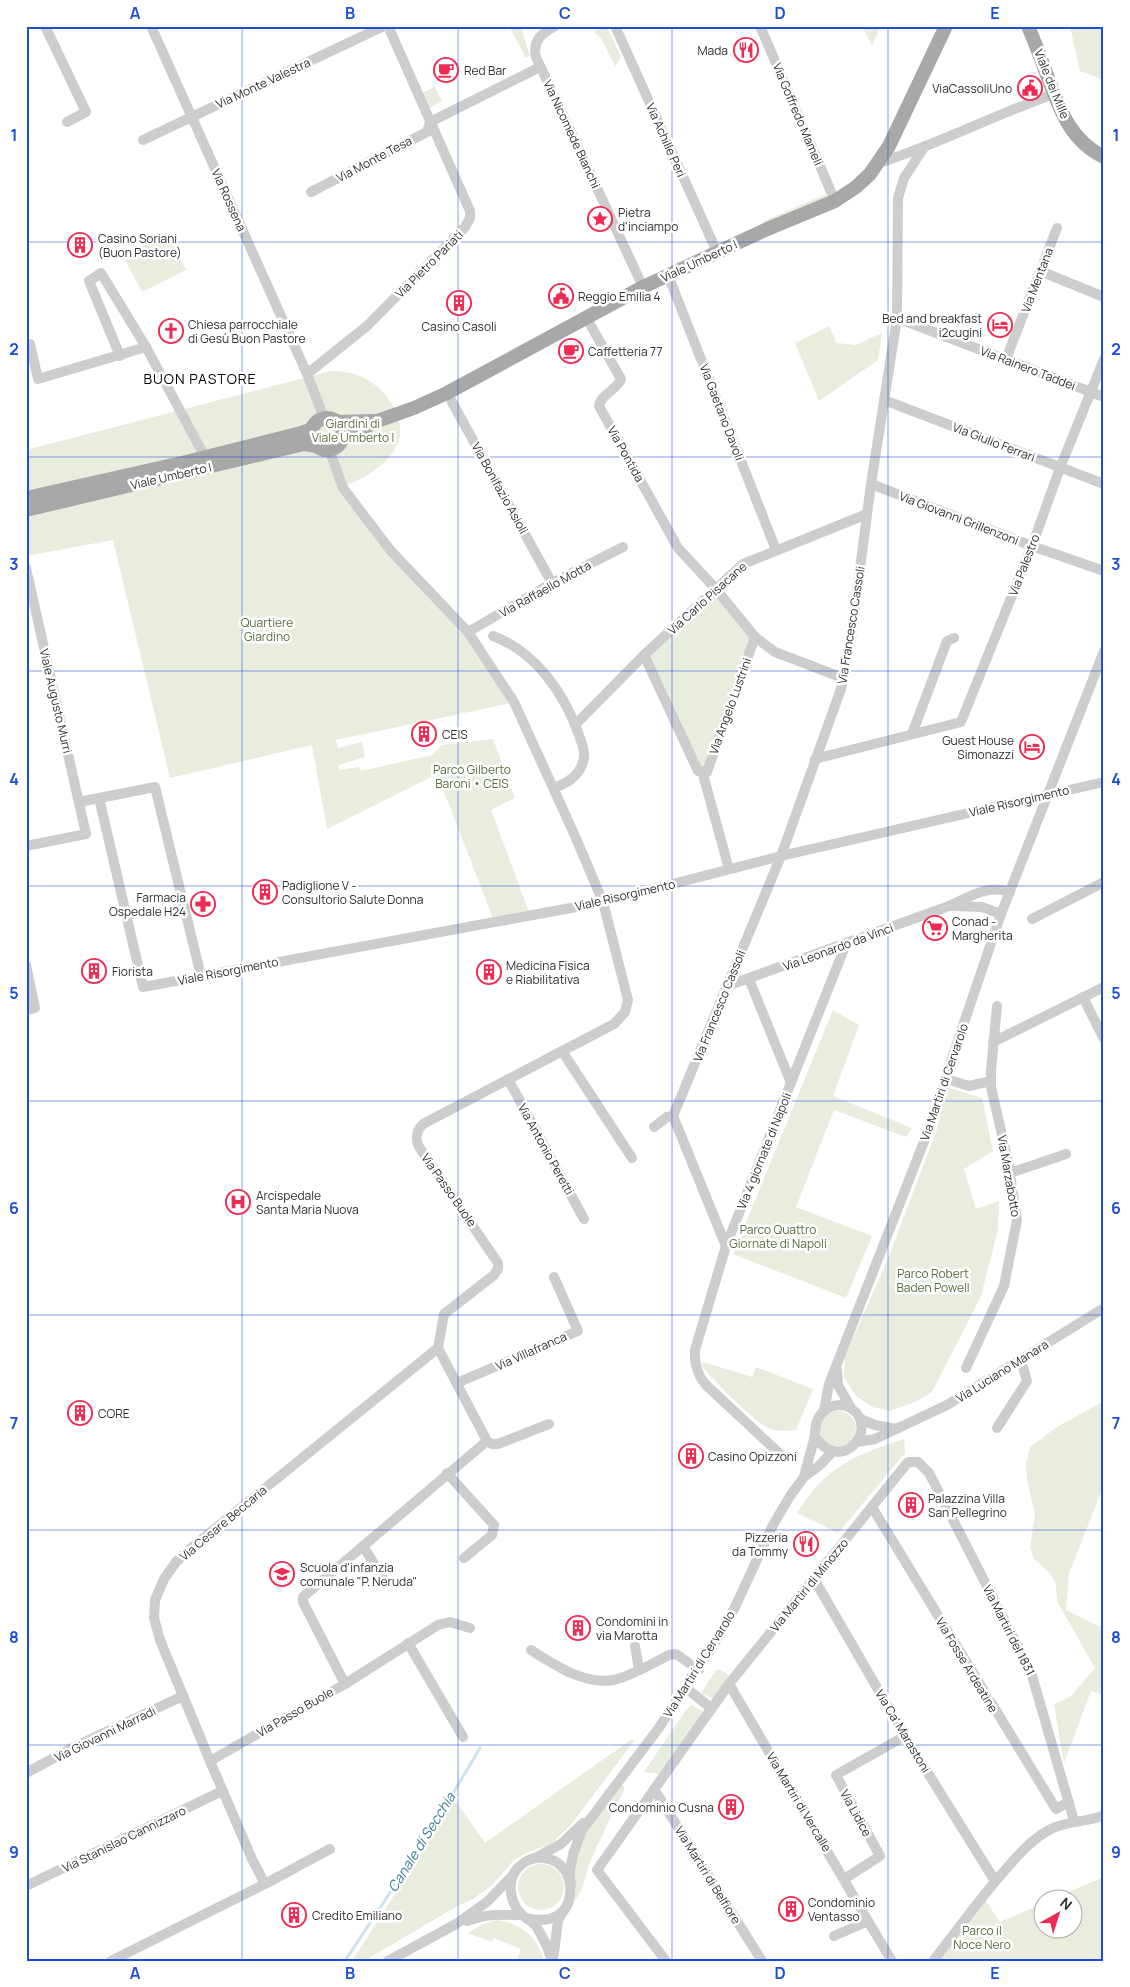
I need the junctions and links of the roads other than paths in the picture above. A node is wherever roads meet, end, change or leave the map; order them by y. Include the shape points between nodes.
1 (45, 26) edge
2 (151, 26) edge
3 (384, 26) edge
4 (388, 26) edge
5 (555, 26) edge
6 (615, 26) edge
7 (760, 26) edge
8 (946, 26) edge
9 (1028, 26) edge
10 (540, 67) junction
11 (1054, 94) junction
12 (192, 116) junction
13 (67, 122) dead end
14 (430, 122) junction
15 (143, 140) dead end
16 (923, 149) junction
17 (1104, 157) edge
18 (879, 163) junction
19 (311, 192) dead end
20 (835, 201) junction
21 (1058, 228) dead end
22 (718, 252) junction
23 (1040, 271) junction
24 (668, 275) junction
25 (643, 287) junction
26 (1104, 297) edge
27 (586, 317) junction
28 (897, 318) junction
29 (30, 344) dead end
30 (146, 347) junction
31 (120, 356) junction
32 (1006, 360) junction
33 (1104, 360) edge
34 (307, 374) junction
35 (447, 392) junction
36 (1092, 392) junction
37 (1104, 397) edge
38 (884, 400) junction
39 (330, 420) junction
40 (377, 421) junction
41 (312, 429) junction
42 (341, 440) junction
43 (323, 448) junction
44 (205, 457) junction
45 (1060, 468) junction
46 (872, 484) junction
47 (1104, 484) edge
48 (26, 498) edge
49 (26, 510) edge
50 (867, 514) junction
51 (1032, 546) junction
52 (623, 547) dead end
53 (776, 550) junction
54 (26, 568) edge
55 (1104, 571) edge
56 (552, 583) junction
57 (715, 588) junction
58 (468, 632) junction
59 (493, 636) dead end
60 (755, 636) junction
61 (954, 638) dead end
62 (1104, 651) edge
63 (644, 655) junction
64 (843, 678) junction
65 (575, 726) junction
66 (912, 734) junction
67 (815, 759) junction
68 (702, 771) junction
69 (1104, 782) edge
70 (554, 788) junction
71 (1047, 795) junction
72 (99, 798) junction
73 (79, 802) junction
74 (26, 846) edge
75 (781, 856) junction
76 (729, 869) junction
77 (1104, 882) edge
78 (1010, 892) junction
79 (603, 902) junction
80 (949, 906) junction
81 (1001, 914) junction
82 (1032, 919) dead end
83 (846, 944) junction
84 (26, 965) edge
85 (200, 976) junction
86 (749, 979) junction
87 (727, 986) junction
88 (1104, 987) edge
89 (1083, 997) junction
90 (30, 1005) edge
91 (997, 1006) dead end
92 (1104, 1039) edge
93 (993, 1042) junction
94 (562, 1051) junction
95 (946, 1078) junction
96 (508, 1079) junction
97 (991, 1081) junction
98 (791, 1083) junction
99 (673, 1116) junction
100 (654, 1128) dead end
101 (1066, 1154) dead end
102 (632, 1158) dead end
103 (1010, 1173) junction
104 (584, 1219) dead end
105 (726, 1246) junction
106 (554, 1277) dead end
107 (1104, 1308) edge
108 (438, 1348) junction
109 (1021, 1360) junction
110 (837, 1366) junction
111 (966, 1368) dead end
112 (457, 1383) junction
113 (851, 1408) junction
114 (824, 1411) junction
115 (860, 1419) junction
116 (549, 1424) dead end
117 (997, 1428) dead end
118 (898, 1429) junction
119 (815, 1436) junction
120 (487, 1440) junction
121 (857, 1442) junction
122 (833, 1451) junction
123 (781, 1455) dead end
124 (908, 1462) joint
125 (447, 1473) junction
126 (804, 1477) junction
127 (872, 1507) junction
128 (363, 1546) junction
129 (464, 1558) dead end
130 (814, 1579) junction
131 (386, 1583) dead end
132 (470, 1628) dead end
133 (408, 1643) junction
134 (635, 1646) dead end
135 (531, 1650) dead end
136 (639, 1669) junction
137 (698, 1670) junction
138 (345, 1684) junction
139 (729, 1684) junction
140 (686, 1688) junction
141 (184, 1696) junction
142 (711, 1708) junction
143 (463, 1736) dead end
144 (905, 1736) junction
145 (210, 1761) junction
146 (26, 1773) edge
147 (654, 1790) junction
148 (222, 1791) junction
149 (1069, 1802) junction
150 (593, 1814) junction
151 (1104, 1815) edge
152 (1074, 1821) junction
153 (330, 1849) dead end
154 (534, 1858) junction
155 (513, 1875) junction
156 (844, 1879) junction
157 (996, 1882) junction
158 (265, 1884) junction
159 (26, 1886) edge
160 (571, 1886) junction
161 (566, 1908) junction
162 (524, 1916) junction
163 (868, 1921) junction
164 (456, 1924) junction
165 (834, 1936) dead end
166 (111, 1961) edge
167 (388, 1961) edge
168 (553, 1961) edge
169 (666, 1961) edge
170 (762, 1961) edge
171 (892, 1961) edge
172 (933, 1961) edge

1 - 13 street via 86,112
2 - 12 street, Via Rossena
3 - 12 street, Via Monte Valestra
4 - 14 street, Via Pietro Pariati
5 - 10 street via 536,43
6 - 22 street, Via Achille Peri
7 - 20 street, Via Goffredo Mameli
8 - 18 main road, Viale Umberto I
9 - 11 main road, Viale dei Mille
10 - 14 street, Via Nicomede Bianchi
10 - 25 street, Via Nicomede Bianchi
11 - 16 street
11 - 17 main road, Viale dei Mille via 1073,132 1087,147
12 - 15 street, Via Monte Valestra
12 - 34 street, Via Rossena
14 - 19 street, Via Monte Tesa via 427,132
14 - 34 street, Via Pietro Pariati via 470,211 468,224 367,326
16 - 18 street
16 - 28 street, Via Francesco Cassoli via 904,178 898,198
18 - 20 main road, Viale Umberto I via 856,188
20 - 22 main road, Viale Umberto I
21 - 23 street, Via Mentana
22 - 24 main road, Viale Umberto I
23 - 26 street
23 - 32 street, Via Mentana
24 - 25 main road, Viale Umberto I
24 - 53 street, Via Gaetano Davoli
25 - 27 main road, Viale Umberto I
27 - 35 main road, Viale Umberto I
27 - 57 street, Via Pontida via 621,379 599,406 678,548
28 - 32 street, Via Rainero Taddei
28 - 38 street, Via Francesco Cassoli
29 - 31 street via 38,379
30 - 31 street
30 - 31 street via 101,273 89,281
30 - 44 street
32 - 36 street, Via Rainero Taddei
33 - 36 street, Via Palestro
34 - 39 street
35 - 40 main road, Viale Umberto I
35 - 56 street, Via Bonifazio Asioli
36 - 37 street, Via Rainero Taddei
36 - 45 street, Via Palestro
38 - 45 street, Via Giulio Ferrari
38 - 46 street, Via Francesco Cassoli
39 - 40 main road, Viale Umberto I
39 - 41 main road via 316,422
39 - 42 main road via 342,429
40 - 42 main road, Viale Umberto I
41 - 43 main road via 311,438
41 - 44 main road, Viale Umberto I
42 - 43 main road
43 - 49 main road, Viale Umberto I via 304,444
43 - 58 street, Via Passo Buole via 343,488 391,551
44 - 48 main road, Viale Umberto I
45 - 47 street, Via Giulio Ferrari
45 - 51 street, Via Palestro
46 - 50 street, Via Francesco Cassoli
46 - 51 street, Via Giovanni Grillenzoni
50 - 53 street, Via Carlo Pisacane
50 - 64 street, Via Francesco Cassoli
51 - 55 street, Via Giovanni Grillenzoni
51 - 66 street, Via Palestro via 961,722
52 - 56 street, Via Raffaello Motta
53 - 57 street, Via Carlo Pisacane via 744,562
54 - 73 street, Viale Augusto Murri
56 - 58 street, Via Raffaello Motta
57 - 60 street
57 - 63 street, Via Carlo Pisacane
58 - 70 street, Via Passo Buole via 514,702
59 - 65 street via 518,648 551,681
60 - 64 street via 775,652
60 - 68 street, Via Angelo Lustrini via 706,772
61 - 66 street via 947,641
62 - 71 street, Via Martiri di Cervarolo
63 - 65 street, Via Carlo Pisacane
63 - 68 street, Via Angelo Lustrini via 698,771
64 - 67 street, Via Francesco Cassoli
65 - 70 street via 584,759 572,779
66 - 67 street, Via Palestro
67 - 75 street, Via Francesco Cassoli
68 - 76 street, Via Angelo Lustrini
69 - 71 street, Viale Risorgimento
70 - 79 street, Via Passo Buole
71 - 75 street, Viale Risorgimento
71 - 78 street, Via Martiri di Cervarolo
72 - 73 street
72 - 85 street via 155,787
72 - 85 street, Viale Risorgimento via 143,988
73 - 74 street, Viale Augusto Murri via 86,834
75 - 76 street, Viale Risorgimento
75 - 87 street, Via Francesco Cassoli
76 - 79 street, Viale Risorgimento
77 - 82 street
78 - 80 street, Via Leonardo da Vinci via 988,889
78 - 81 street, Via Martiri di Cervarolo
79 - 85 street, Viale Risorgimento
79 - 94 street, Via Passo Buole via 628,1004 614,1024
80 - 81 street, Via Leonardo da Vinci via 982,907
80 - 83 street, Via Leonardo da Vinci
81 - 95 street, Via Martiri di Cervarolo
83 - 86 street, Via Leonardo da Vinci
83 - 98 street, Via 4 giornate di Napoli
84 - 90 street
86 - 87 street, Via Leonardo da Vinci
86 - 98 street, Via 4 giornate di Napoli
87 - 99 street, Via Francesco Cassoli
88 - 89 street
89 - 92 street
89 - 93 street
91 - 93 street, Via Marzabotto
93 - 97 street, Via Marzabotto
94 - 96 street, Via Passo Buole
94 - 102 street
95 - 97 street via 969,1086
95 - 110 street, Via Martiri di Cervarolo
96 - 104 street, Via Antonio Peretti
96 - 108 street, Via Passo Buole via 423,1124 417,1132 419,1147 498,1266 494,1275 444,1314
97 - 103 street, Via Marzabotto
98 - 105 street, Via 4 giornate di Napoli
99 - 100 street
99 - 105 street
101 - 103 street
103 - 111 street, Via Marzabotto via 1017,1220 1004,1286
105 - 123 street, Via 4 giornate di Napoli via 697,1343 695,1358 698,1372 705,1384
106 - 112 street, Via Villafranca via 578,1331
107 - 109 street, Via Luciano Manara
108 - 112 street
108 - 141 street, Via Cesare Beccaria via 198,1542 168,1572 156,1595 154,1621
109 - 117 street via 1027,1381
109 - 118 street, Via Luciano Manara via 947,1405
110 - 113 street via 837,1383
110 - 114 street, Via Martiri di Cervarolo via 829,1384
112 - 120 street
113 - 114 street via 841,1404
113 - 115 street
114 - 119 street, Via Martiri di Cervarolo via 816,1424
115 - 118 street
115 - 121 street via 862,1429
116 - 120 street via 498,1444
118 - 121 street, Via Luciano Manara via 875,1439
119 - 122 street via 821,1446
119 - 126 street, Via Martiri di Cervarolo
120 - 125 street, Via Passo Buole
121 - 122 street, Via Martiri di Cervarolo via 842,1452
122 - 126 street, Via Martiri di Cervarolo
124 - 127 street, Via Martiri di Minozzo
124 - 149 street, Via Martiri del 1831 via 921,1464 928,1473 1031,1672
125 - 128 street, Via Passo Buole
125 - 129 street via 494,1525 492,1535
126 - 137 street, Via Martiri di Cervarolo via 777,1518 735,1607
127 - 130 street, Via Martiri di Minozzo
127 - 149 street, Via Fosse Ardeatine via 1056,1809
128 - 131 street
128 - 138 street, Via Passo Buole via 302,1599
130 - 139 street, Via Martiri di Minozzo
130 - 144 street, Via Ca' Marastoni
132 - 133 street via 442,1623
133 - 138 street
133 - 143 street
134 - 136 street
135 - 136 street via 568,1672 598,1681 614,1680
136 - 137 street via 676,1654
137 - 140 street, Via Martiri di Cervarolo
138 - 145 street, Via Passo Buole
139 - 142 street, Via Martiri di Minozzo
139 - 156 street, Via Martiri di Vercalle
140 - 142 street
140 - 150 street, Via Martiri di Cervarolo
141 - 145 street, Via Cesare Beccaria
141 - 146 street, Via Giovanni Marradi
142 - 147 street, Via Martiri di Minozzo
144 - 156 street, Via Lidice via 836,1775 880,1856
144 - 157 street, Via Ca' Marastoni
145 - 148 street
147 - 169 street, Via Martiri di Minozzo via 597,1870
147 - 170 street, Via Martiri di Belfiore
148 - 158 street
148 - 159 street, Via Stanislao Cannizzaro
149 - 152 street, Via Martiri del 1831
150 - 154 street, Via Martiri di Cervarolo via 561,1844
150 - 160 street, Via Martiri di Cervarolo via 582,1830 573,1854
151 - 152 street
152 - 157 street via 1060,1824 1035,1839
153 - 158 street
154 - 155 street, Via Martiri di Cervarolo via 521,1864
154 - 160 street via 546,1858 561,1866
155 - 162 street, Via Martiri di Cervarolo via 511,1895
155 - 164 street via 488,1901
156 - 163 street, Via Martiri di Vercalle
157 - 172 street
158 - 166 street
160 - 161 street, Via Martiri di Cervarolo
161 - 162 street via 551,1919
161 - 168 street, Via Martiri di Cervarolo via 558,1921
162 - 164 street via 487,1914
162 - 168 street, Via Martiri di Cervarolo via 534,1924
163 - 165 street
163 - 171 street, Via Martiri di Vercalle
164 - 167 street

